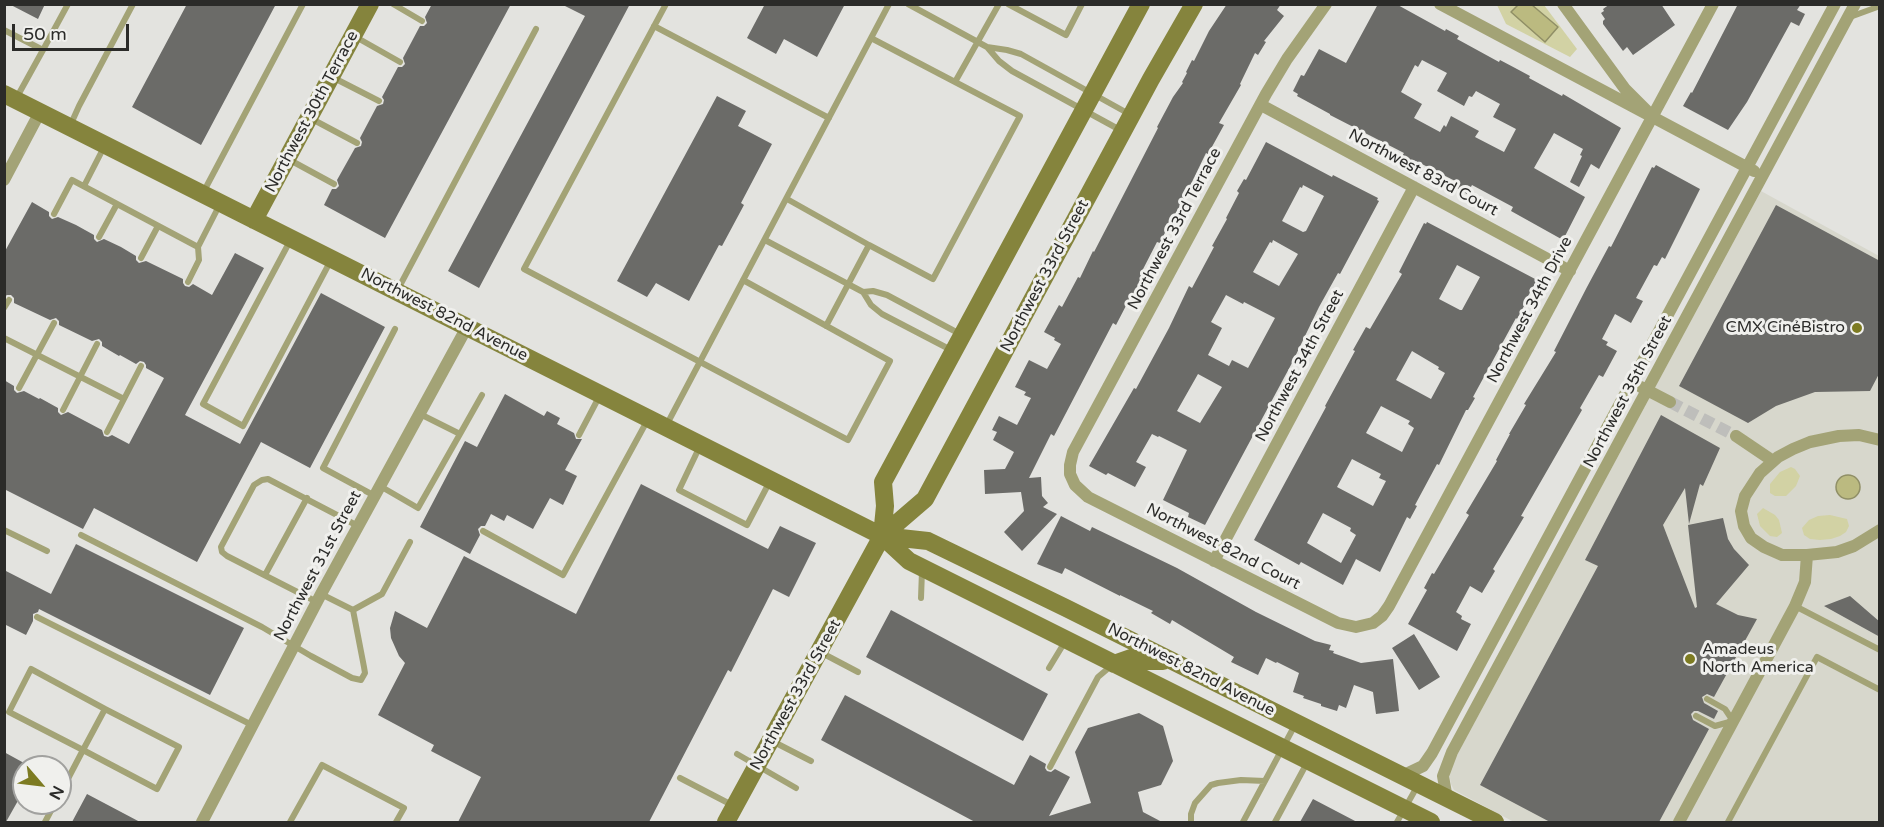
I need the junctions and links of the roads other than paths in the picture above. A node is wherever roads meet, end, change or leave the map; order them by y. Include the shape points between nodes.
1 (68, 4) edge
2 (133, 4) edge
3 (303, 4) edge
4 (370, 4) edge
5 (393, 4) edge
6 (666, 4) edge
7 (889, 4) edge
8 (908, 4) edge
9 (999, 4) edge
10 (1008, 4) edge
11 (1082, 4) edge
12 (1141, 4) edge
13 (1194, 4) edge
14 (1326, 4) edge
15 (1440, 4) edge
16 (1563, 4) edge
17 (1713, 4) edge
18 (1835, 4) edge
19 (1855, 4) edge
20 (1880, 6) edge
21 (1847, 19) junction
22 (422, 21) dead end
23 (654, 26) junction
24 (536, 29) dead end
25 (4, 30) edge
26 (354, 35) junction
27 (871, 38) junction
28 (978, 42) junction
29 (987, 47) junction
30 (43, 50) junction
31 (400, 62) dead end
32 (332, 76) junction
33 (955, 82) junction
34 (10, 97) edge
35 (379, 101) dead end
36 (1088, 102) junction
37 (1260, 105) junction
38 (40, 112) junction
39 (1652, 117) junction
40 (310, 118) junction
41 (829, 118) junction
42 (1127, 123) junction
43 (69, 127) junction
44 (357, 143) dead end
45 (105, 145) junction
46 (288, 159) junction
47 (1748, 168) junction
48 (1763, 176) junction
49 (4, 180) edge
50 (334, 184) dead end
51 (84, 186) junction
52 (1414, 187) junction
53 (202, 194) junction
54 (787, 199) junction
55 (221, 203) junction
56 (117, 204) junction
57 (54, 214) dead end
58 (255, 220) junction
59 (158, 226) junction
60 (99, 237) dead end
61 (292, 239) junction
62 (765, 240) junction
63 (869, 245) junction
64 (198, 247) junction
65 (141, 258) dead end
66 (332, 259) junction
67 (1569, 271) junction
68 (743, 280) junction
69 (188, 282) dead end
70 (848, 284) junction
71 (397, 292) junction
72 (863, 292) junction
73 (9, 300) dead end
74 (4, 308) edge
75 (54, 323) dead end
76 (826, 326) junction
77 (467, 327) junction
78 (396, 329) dead end
79 (962, 336) junction
80 (4, 338) edge
81 (97, 344) dead end
82 (953, 352) junction
83 (37, 354) junction
84 (700, 361) junction
85 (141, 366) dead end
86 (80, 376) junction
87 (1632, 382) junction
88 (19, 388) dead end
89 (1647, 390) junction
90 (482, 394) dead end
91 (601, 394) junction
92 (124, 399) junction
93 (1670, 402) tunnel mouth
94 (63, 410) dead end
95 (419, 414) junction
96 (649, 418) junction
97 (665, 426) junction
98 (107, 432) dead end
99 (460, 434) junction
100 (579, 435) dead end
101 (1736, 436) tunnel mouth
102 (1880, 440) edge
103 (701, 444) junction
104 (1773, 461) junction
105 (1071, 477) joint
106 (771, 480) junction
107 (377, 491) junction
108 (307, 498) junction
109 (358, 526) junction
110 (4, 530) edge
111 (1880, 530) edge
112 (483, 531) dead end
113 (81, 535) dead end
114 (882, 536) junction
115 (410, 542) dead end
116 (47, 551) dead end
117 (1808, 555) junction
118 (1214, 561) junction
119 (922, 567) junction
120 (265, 574) junction
121 (1519, 591) junction
122 (319, 598) junction
123 (921, 598) dead end
124 (1534, 600) junction
125 (1795, 606) junction
126 (352, 610) junction
127 (37, 617) dead end
128 (1369, 625) joint
129 (1066, 640) junction
130 (294, 646) junction
131 (1880, 650) edge
132 (820, 652) junction
133 (1171, 660) junction
134 (1114, 664) junction
135 (1050, 668) dead end
136 (858, 672) dead end
137 (1880, 690) edge
138 (1707, 699) dead end
139 (105, 709) junction
140 (1696, 716) dead end
141 (1733, 721) junction
142 (1296, 723) junction
143 (252, 726) junction
144 (771, 740) junction
145 (1282, 748) junction
146 (83, 750) junction
147 (737, 754) dead end
148 (811, 761) dead end
149 (1308, 761) junction
150 (758, 766) junction
151 (1050, 766) dead end
152 (72, 771) edge
153 (680, 778) dead end
154 (1410, 780) junction
155 (1265, 781) junction
156 (796, 788) dead end
157 (1447, 799) junction
158 (730, 815) edge
159 (1401, 816) edge
160 (202, 822) edge
161 (290, 822) edge
162 (396, 822) edge
163 (1191, 822) edge
164 (1243, 822) edge
165 (1275, 822) edge
166 (1431, 822) edge
167 (1495, 822) edge
168 (1678, 822) edge
169 (1728, 822) edge

1 - 30 lane
2 - 43 lane
3 - 53 lane
4 - 26 street, Northwest 30th Terrace
5 - 22 lane
6 - 23 lane
7 - 27 lane
8 - 28 lane
9 - 28 lane
10 - 11 lane via 1065,35
12 - 36 street, Northwest 33rd Street
13 - 42 street, Northwest 33rd Street
14 - 37 street, Northwest 33rd Terrace
15 - 39 street
16 - 39 street via 1625,89
17 - 39 street, Northwest 34th Drive
18 - 47 street, Northwest 35th Street
19 - 21 street, Northwest 35th Street
20 - 21 lane
21 - 48 street, Northwest 35th Street
23 - 41 lane
23 - 84 lane via 524,269
24 - 71 lane
25 - 30 lane
26 - 31 lane
26 - 32 street, Northwest 30th Terrace
27 - 33 lane
27 - 41 lane
28 - 29 lane
28 - 33 lane
29 - 36 lane via 1012,71
29 - 36 lane via 1021,54
30 - 34 lane
32 - 35 lane
32 - 40 street, Northwest 30th Terrace
33 - 63 lane via 1020,116 933,279
34 - 38 street, Northwest 82nd Avenue
36 - 42 lane
36 - 42 lane
36 - 79 street, Northwest 33rd Street
37 - 52 street, Northwest 83rd Court
37 - 105 street, Northwest 33rd Terrace via 1073,452
38 - 43 street, Northwest 82nd Avenue
38 - 49 street
39 - 47 street
39 - 67 street, Northwest 34th Drive
40 - 44 lane
40 - 46 street, Northwest 30th Terrace
41 - 54 lane
42 - 114 street, Northwest 33rd Street via 925,499
43 - 45 street, Northwest 82nd Avenue
45 - 51 lane
45 - 53 street, Northwest 82nd Avenue
46 - 50 lane
46 - 58 street, Northwest 30th Terrace
47 - 48 street
47 - 87 street, Northwest 35th Street
48 - 89 street, Northwest 35th Street
51 - 56 lane
51 - 57 lane via 72,180
52 - 67 street, Northwest 83rd Court
52 - 118 street, Northwest 34th Street
53 - 55 street, Northwest 82nd Avenue
54 - 62 lane
54 - 63 lane
55 - 58 street, Northwest 82nd Avenue
55 - 64 lane
56 - 59 lane
56 - 60 lane
58 - 61 street, Northwest 82nd Avenue
59 - 64 lane
59 - 65 lane
61 - 66 street, Northwest 82nd Avenue
61 - 66 lane via 204,404 243,426
62 - 68 lane
62 - 70 lane
63 - 70 lane
64 - 69 lane via 199,260
66 - 71 street, Northwest 82nd Avenue
67 - 128 street, Northwest 34th Drive via 1389,606
68 - 76 lane
68 - 84 lane
70 - 72 lane
70 - 76 lane
71 - 77 street, Northwest 82nd Avenue
72 - 79 lane via 887,295
72 - 82 lane via 878,311
73 - 74 lane
75 - 83 lane
76 - 84 lane via 890,361 848,441
77 - 91 street, Northwest 82nd Avenue
77 - 95 street, Northwest 31st Street
78 - 107 lane via 323,468
79 - 82 street, Northwest 33rd Street
80 - 83 lane
81 - 86 lane
82 - 114 street, Northwest 33rd Street via 883,482
83 - 86 lane
83 - 88 lane
84 - 97 lane
85 - 92 lane
86 - 92 lane
86 - 94 lane
87 - 89 street
87 - 121 street, Northwest 35th Street
89 - 93 street
89 - 124 street, Northwest 35th Street
90 - 99 lane
91 - 96 street, Northwest 82nd Avenue
91 - 100 lane
92 - 98 lane
95 - 99 lane
95 - 107 street, Northwest 31st Street
96 - 97 street, Northwest 82nd Avenue
96 - 112 lane via 563,575
97 - 103 street, Northwest 82nd Avenue
99 - 107 lane via 418,508
101 - 104 street
102 - 104 street via 1859,435 1829,437 1793,449
103 - 106 street, Northwest 82nd Avenue
103 - 106 lane via 679,490 737,520 747,525
104 - 117 street via 1745,496 1741,511 1744,526 1756,543 1775,552
105 - 118 street, Northwest 82nd Court via 1088,497
106 - 114 street, Northwest 82nd Avenue
107 - 109 street, Northwest 31st Street
108 - 109 lane
108 - 120 lane
108 - 120 lane via 268,478 254,485 221,547 226,556
109 - 122 street, Northwest 31st Street
110 - 116 lane
111 - 117 street via 1844,549
113 - 130 lane
114 - 119 street, Northwest 82nd Avenue via 909,561
114 - 132 street, Northwest 33rd Street
114 - 133 street, Northwest 82nd Avenue via 928,541
115 - 126 lane via 382,594
117 - 125 street via 1805,582
118 - 128 street, Northwest 82nd Court via 1338,623
119 - 123 lane
119 - 129 street, Northwest 82nd Avenue
120 - 122 lane
121 - 124 street
121 - 154 street, Northwest 35th Street via 1432,753
122 - 126 lane
122 - 130 street, Northwest 31st Street
124 - 157 street, Northwest 35th Street via 1448,760 1443,776
125 - 131 lane
125 - 141 street
126 - 130 lane via 365,673 361,680
127 - 143 lane
129 - 134 street, Northwest 82nd Avenue
129 - 135 lane
130 - 143 street, Northwest 31st Street
132 - 136 lane
132 - 144 street, Northwest 33rd Street
133 - 134 street via 1147,662 1134,657
133 - 142 street, Northwest 82nd Avenue
134 - 145 street, Northwest 82nd Avenue
134 - 151 lane via 1098,677
137 - 169 lane via 1817,657
138 - 141 lane via 1725,709
139 - 146 lane
139 - 146 lane via 179,747 157,789
139 - 146 lane via 31,669 9,712
140 - 141 lane via 1715,726
141 - 168 street
142 - 145 lane
142 - 154 street, Northwest 82nd Avenue
143 - 160 street, Northwest 31st Street
144 - 148 lane
144 - 150 street, Northwest 33rd Street
145 - 149 street, Northwest 82nd Avenue
145 - 155 lane
146 - 152 lane
147 - 150 lane
149 - 159 street, Northwest 82nd Avenue
149 - 165 lane
150 - 156 lane
150 - 158 street, Northwest 33rd Street
153 - 158 lane
154 - 157 street, Northwest 82nd Avenue
154 - 159 lane
155 - 163 lane via 1212,785 1195,803
155 - 164 lane
157 - 167 street, Northwest 82nd Avenue
159 - 166 street, Northwest 82nd Avenue
161 - 162 lane via 322,765 404,808

